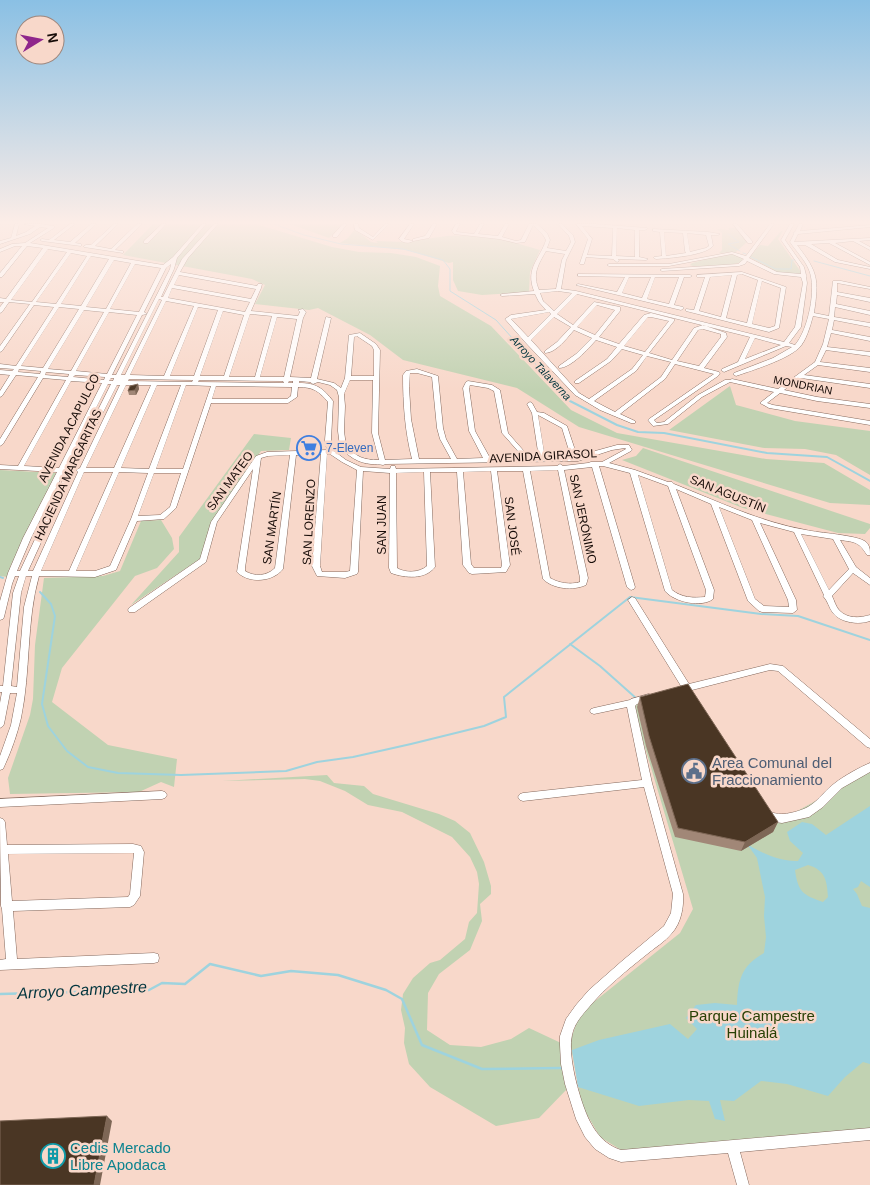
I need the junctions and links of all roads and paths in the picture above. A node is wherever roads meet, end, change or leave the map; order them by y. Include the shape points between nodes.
1 (23, 279) edge
2 (50, 279) edge
3 (75, 279) edge
4 (99, 279) edge
5 (125, 279) edge
6 (158, 279) edge
7 (166, 279) edge
8 (174, 279) edge
9 (214, 279) edge
10 (532, 279) edge
11 (560, 279) edge
12 (579, 279) edge
13 (599, 279) edge
14 (626, 279) edge
15 (652, 279) edge
16 (681, 279) edge
17 (707, 279) edge
18 (733, 279) edge
19 (791, 279) edge
20 (804, 279) edge
21 (814, 279) edge
22 (760, 280) joint
23 (804, 283) junction
24 (171, 286) junction
25 (577, 288) junction
26 (870, 288) edge
27 (595, 289) junction
28 (558, 290) junction
29 (535, 292) junction
30 (804, 293) junction
31 (835, 293) junction
32 (619, 294) junction
33 (814, 294) junction
34 (502, 295) dead end
35 (157, 298) junction
36 (165, 299) junction
37 (0, 300) edge
38 (8, 300) junction
39 (644, 300) junction
40 (870, 300) edge
41 (253, 301) junction
42 (33, 303) junction
43 (197, 304) junction
44 (58, 306) junction
45 (671, 306) junction
46 (834, 306) junction
47 (82, 308) junction
48 (681, 308) dead end
49 (221, 309) junction
50 (108, 310) junction
51 (301, 310) dead end
52 (548, 310) junction
53 (688, 310) dead end
54 (0, 311) edge
55 (696, 312) junction
56 (247, 313) junction
57 (870, 313) edge
58 (140, 314) junction
59 (553, 314) junction
60 (811, 314) junction
61 (149, 315) junction
62 (275, 315) junction
63 (832, 317) junction
64 (300, 318) junction
65 (328, 318) dead end
66 (723, 318) junction
67 (749, 325) junction
68 (870, 325) edge
69 (572, 328) junction
70 (830, 330) junction
71 (595, 338) junction
72 (752, 338) dead end
73 (870, 339) edge
74 (527, 341) junction
75 (786, 344) junction
76 (619, 347) junction
77 (797, 347) junction
78 (824, 348) junction
79 (0, 350) edge
80 (546, 352) dead end
81 (647, 354) junction
82 (870, 354) edge
83 (676, 361) junction
84 (817, 363) junction
85 (740, 364) junction
86 (0, 366) edge
87 (561, 367) dead end
88 (701, 368) junction
89 (724, 370) junction
90 (870, 370) edge
91 (16, 371) junction
92 (0, 372) edge
93 (43, 374) junction
94 (716, 374) junction
95 (737, 376) junction
96 (800, 376) junction
97 (71, 377) junction
98 (166, 378) junction
99 (226, 378) junction
100 (257, 378) junction
101 (348, 378) junction
102 (376, 378) junction
103 (108, 379) junction
104 (315, 379) junction
105 (117, 380) junction
106 (126, 380) junction
107 (195, 381) junction
108 (286, 381) junction
109 (296, 381) junction
110 (730, 381) junction
111 (577, 382) dead end
112 (155, 383) junction
113 (184, 384) junction
114 (214, 384) junction
115 (310, 385) junction
116 (870, 386) edge
117 (780, 389) junction
118 (111, 392) junction
119 (120, 392) junction
120 (342, 393) junction
121 (0, 395) edge
122 (209, 401) junction
123 (344, 401) junction
124 (331, 402) junction
125 (589, 402) junction
126 (530, 404) dead end
127 (870, 404) edge
128 (535, 413) junction
129 (615, 415) junction
130 (633, 422) dead end
131 (870, 423) edge
132 (0, 444) edge
133 (328, 452) junction
134 (293, 453) junction
135 (258, 458) junction
136 (575, 458) junction
137 (528, 459) junction
138 (542, 459) junction
139 (559, 459) junction
140 (455, 461) junction
141 (488, 461) junction
142 (416, 462) junction
143 (383, 463) junction
144 (392, 463) junction
145 (603, 464) junction
146 (594, 465) junction
147 (0, 466) edge
148 (20, 468) junction
149 (561, 468) junction
150 (360, 469) junction
151 (526, 469) junction
152 (61, 470) junction
153 (71, 470) junction
154 (82, 470) junction
155 (460, 470) junction
156 (494, 470) junction
157 (118, 471) junction
158 (151, 471) junction
159 (184, 471) junction
160 (427, 471) junction
161 (633, 471) junction
162 (393, 472) junction
163 (670, 484) junction
164 (713, 501) junction
165 (134, 519) junction
166 (755, 519) junction
167 (796, 530) junction
168 (835, 537) junction
169 (870, 553) edge
170 (853, 569) junction
171 (12, 573) junction
172 (23, 573) junction
173 (36, 573) junction
174 (72, 573) junction
175 (870, 582) edge
176 (32, 583) junction
177 (4, 584) edge
178 (19, 584) junction
179 (631, 587) dead end
180 (2, 592) edge
181 (30, 592) junction
182 (17, 593) junction
183 (827, 596) junction
184 (632, 600) dead end
185 (132, 610) dead end
186 (0, 617) edge
187 (870, 618) edge
188 (4, 689) edge
189 (21, 690) junction
190 (671, 691) edge
191 (690, 692) junction
192 (655, 695) edge
193 (632, 703) junction
194 (594, 711) dead end
195 (0, 724) edge
196 (870, 744) edge
197 (0, 766) edge
198 (870, 767) edge
199 (646, 783) junction
200 (162, 795) dead end
201 (523, 797) dead end
202 (0, 803) edge
203 (761, 805) edge
204 (0, 822) edge
205 (1, 858) edge
206 (6, 906) junction
207 (154, 958) dead end
208 (0, 965) edge
209 (12, 965) junction
210 (870, 1134) edge
211 (732, 1146) junction
212 (743, 1185) edge

1 - 38 street
2 - 42 street
3 - 44 street
4 - 47 street
5 - 50 street
6 - 58 street, AVENIDA ACAPULCO
7 - 35 street, AVENIDA ACAPULCO
8 - 24 street
9 - 41 street via 260,287
10 - 29 street
11 - 28 street
12 - 25 street
13 - 27 street
14 - 32 street
15 - 39 street
16 - 45 street
17 - 55 street
18 - 66 street
19 - 23 street
20 - 23 street
21 - 33 street
22 - 67 street
22 - 67 street via 785,288 777,326 769,330
23 - 30 street
24 - 36 street
24 - 41 street
25 - 27 street
25 - 28 street
25 - 59 street
25 - 75 street via 585,294
26 - 31 street via 836,282
27 - 32 street
28 - 29 street
29 - 34 street
29 - 52 street, MONDRIAN
30 - 33 street
30 - 75 street via 798,327
31 - 40 street
31 - 46 street
32 - 39 street
33 - 60 street
35 - 36 street
35 - 61 street, AVENIDA ACAPULCO
36 - 43 street
36 - 106 street
37 - 38 street
38 - 42 street
38 - 54 street
39 - 45 street
41 - 56 street
42 - 44 street
42 - 79 street
43 - 49 street
43 - 98 street
44 - 47 street
44 - 91 street
45 - 48 street
46 - 57 street
46 - 63 street
47 - 50 street
47 - 93 street
49 - 56 street
49 - 107 street
50 - 58 street
50 - 97 street
51 - 64 street
52 - 59 street, MONDRIAN
52 - 74 street via 508,317
53 - 55 street
55 - 66 street
56 - 62 street
56 - 99 street
58 - 61 street
58 - 103 street, AVENIDA ACAPULCO
59 - 69 street, MONDRIAN
59 - 74 street
60 - 63 street
60 - 77 street
61 - 105 street, AVENIDA ACAPULCO
62 - 64 street
62 - 100 street
63 - 68 street
63 - 70 street
64 - 108 street
65 - 104 street
66 - 67 street
69 - 71 street, MONDRIAN
69 - 71 street via 597,302 618,308
69 - 80 street
70 - 73 street
70 - 78 street
71 - 76 street, MONDRIAN
71 - 87 street
72 - 85 street
74 - 125 street via 573,391
75 - 77 street
75 - 85 street
76 - 81 street, MONDRIAN
76 - 81 street via 647,315 671,320
76 - 111 street via 604,364
77 - 95 street
78 - 82 street
78 - 84 street
81 - 83 street, MONDRIAN
81 - 125 street via 629,374
83 - 88 street, MONDRIAN
83 - 88 street via 696,329 703,327 723,333
83 - 129 street via 663,378
84 - 90 street
84 - 96 street
85 - 89 street
86 - 91 street
88 - 94 street, MONDRIAN
89 - 94 street
89 - 95 street, MONDRIAN
91 - 92 street
91 - 93 street
91 - 121 street
93 - 97 street
93 - 132 street
94 - 110 street, MONDRIAN
94 - 110 street via 651,420 655,425 663,424 700,396
95 - 110 street
95 - 117 street, MONDRIAN
96 - 116 street
96 - 117 street
97 - 103 street
97 - 148 street
98 - 106 street
98 - 107 street
99 - 100 street
99 - 107 street
100 - 108 street
101 - 102 street
101 - 102 street via 349,346 351,336 356,334 376,347
101 - 120 street
102 - 143 street via 376,433
103 - 105 street
103 - 152 street, AVENIDA ACAPULCO
104 - 109 street
104 - 115 street
104 - 120 street via 336,386
105 - 106 street
105 - 118 street, HACIENDA MARGARITAS
106 - 112 street
106 - 119 street, HACIENDA MARGARITAS
107 - 113 street
107 - 114 street
108 - 109 street
108 - 114 street
109 - 115 street
109 - 122 street via 291,400
110 - 117 street, MONDRIAN
112 - 113 street
112 - 157 street
113 - 158 street
114 - 122 street
115 - 124 street via 323,392
117 - 127 street, MONDRIAN via 817,399
117 - 131 street via 764,404
118 - 119 street
118 - 153 street, HACIENDA MARGARITAS
119 - 154 street, HACIENDA MARGARITAS
120 - 123 street, AVENIDA GIRASOL
122 - 159 street
123 - 124 street
123 - 143 street, AVENIDA GIRASOL via 343,447 354,457
124 - 133 street
125 - 129 street
126 - 128 street
128 - 136 street via 565,427
128 - 138 street
129 - 130 street
133 - 134 street, SAN MATEO
133 - 150 street, AVENIDA GIRASOL
133 - 150 street, SAN LORENZO via 316,566 320,574 354,572
134 - 135 street, SAN MATEO via 267,454
134 - 135 street, SAN MARTÍN via 279,569 270,576 247,576 241,572
135 - 185 street, SAN MATEO via 214,522 203,560
136 - 139 street, AVENIDA GIRASOL
136 - 145 street, AVENIDA GIRASOL via 622,445 629,448
136 - 146 street
137 - 138 street, AVENIDA GIRASOL
137 - 141 street, AVENIDA GIRASOL
137 - 141 street via 505,433 497,390 468,383 472,431
138 - 139 street, AVENIDA GIRASOL
139 - 149 street, SAN JERÓNIMO
140 - 141 street, AVENIDA GIRASOL
140 - 142 street, AVENIDA GIRASOL
140 - 142 street via 440,428 435,376 413,370 406,375 406,400
142 - 144 street, AVENIDA GIRASOL
143 - 144 street, AVENIDA GIRASOL
144 - 162 street, SAN JUAN
145 - 146 street, AVENIDA GIRASOL
145 - 161 street, SAN AGUSTÍN
146 - 149 street, AVENIDA GIRASOL
146 - 179 street
147 - 148 street
148 - 152 street
149 - 151 street, AVENIDA GIRASOL
149 - 151 street, SAN JERÓNIMO via 584,578 583,583 576,586 556,584 547,579
150 - 162 street, AVENIDA GIRASOL
151 - 156 street, AVENIDA GIRASOL
152 - 153 street
152 - 171 street, AVENIDA ACAPULCO
153 - 154 street
153 - 172 street, HACIENDA MARGARITAS
154 - 157 street
154 - 173 street, HACIENDA MARGARITAS
155 - 156 street, AVENIDA GIRASOL
155 - 156 street, SAN JOSÉ via 467,565 472,571 498,571 506,568
155 - 160 street, AVENIDA GIRASOL
157 - 158 street
157 - 174 street
158 - 159 street
158 - 165 street
159 - 165 street via 170,512 157,518
160 - 162 street, AVENIDA GIRASOL
160 - 162 street, SAN JUAN via 430,567 423,573 402,574 393,568
161 - 163 street, SAN AGUSTÍN
161 - 163 street via 673,596 709,599 710,590
163 - 164 street, SAN AGUSTÍN
164 - 166 street, SAN AGUSTÍN
164 - 166 street via 748,594 756,606 793,610 792,600
165 - 174 street via 116,564 95,574
166 - 167 street, SAN AGUSTÍN
167 - 168 street, SAN AGUSTÍN
167 - 183 street
168 - 169 street, SAN AGUSTÍN via 862,542
168 - 170 street
170 - 175 street
170 - 183 street
171 - 172 street
171 - 177 street, AVENIDA ACAPULCO
172 - 173 street
172 - 178 street, HACIENDA MARGARITAS
173 - 174 street
173 - 176 street, HACIENDA MARGARITAS
176 - 178 street
176 - 181 street, HACIENDA MARGARITAS
177 - 178 street
177 - 180 street, AVENIDA ACAPULCO
178 - 182 street, HACIENDA MARGARITAS
180 - 182 street
180 - 186 street, AVENIDA ACAPULCO
181 - 182 street
181 - 189 street
182 - 188 street
183 - 187 street via 842,616 860,621
184 - 191 street
188 - 189 street
188 - 195 street
189 - 197 street via 13,731
190 - 191 street
191 - 196 street via 770,667 780,668
192 - 193 street
193 - 194 street
193 - 199 street
198 - 203 street via 839,785 806,814 795,818 772,818
199 - 201 street
199 - 211 street via 678,894 679,908 668,930 580,1006 571,1019 566,1036 573,1096 589,1135 610,1154 640,1156
200 - 202 street
204 - 205 street
205 - 206 street
205 - 206 street via 133,848 140,852 135,896 130,902
206 - 209 street
207 - 209 street
208 - 209 street
210 - 211 street
211 - 212 street

